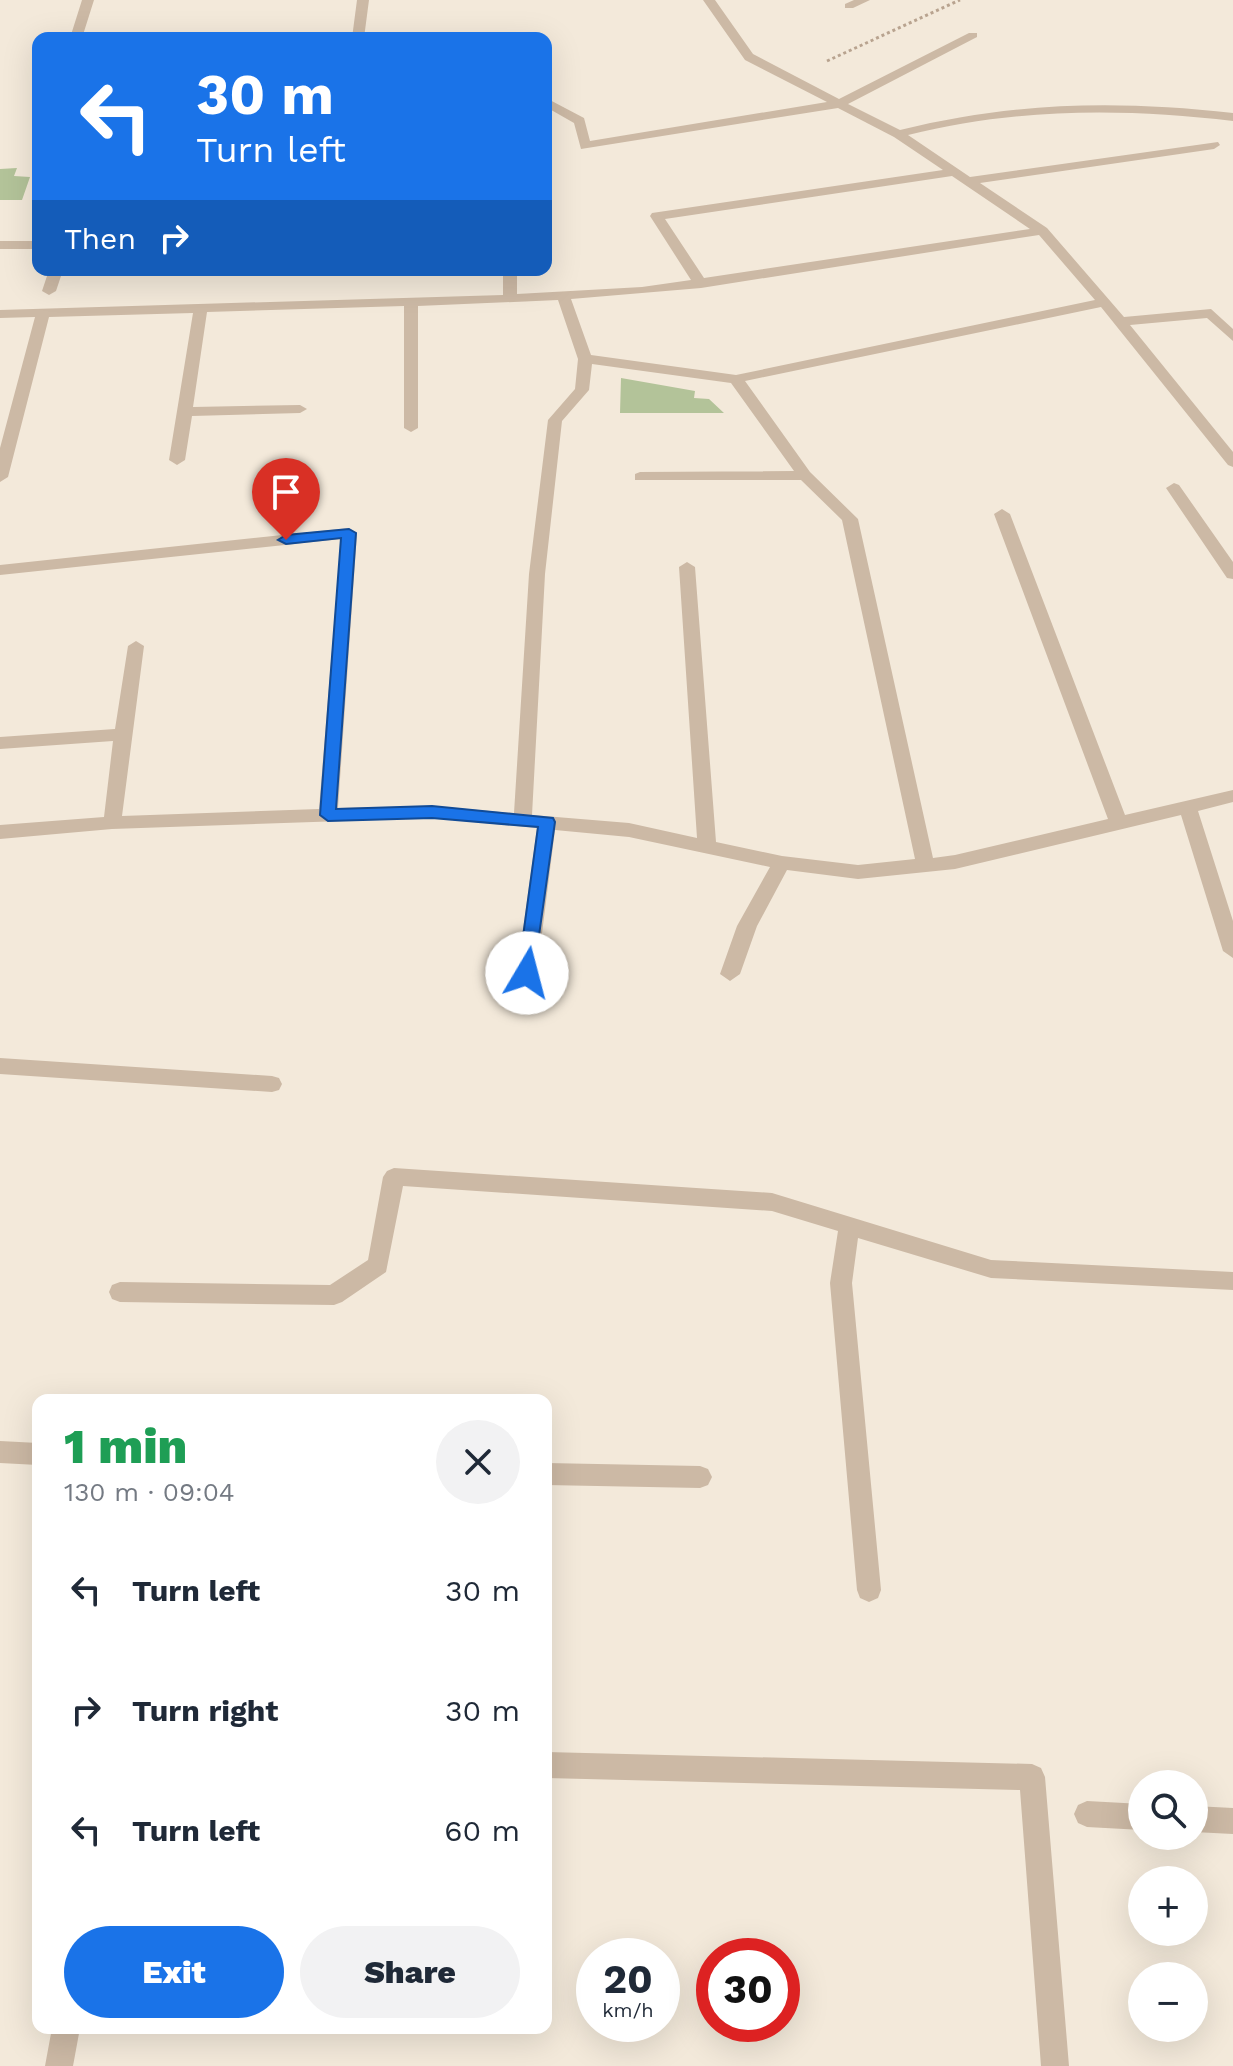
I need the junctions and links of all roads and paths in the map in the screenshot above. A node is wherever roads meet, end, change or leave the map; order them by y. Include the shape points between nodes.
1 (88, 0) edge
2 (363, 0) edge
3 (709, 0) edge
4 (864, 0) edge
5 (960, 0) edge
6 (849, 6) dead end
7 (78, 32) edge
8 (359, 32) edge
9 (973, 35) dead end
10 (791, 81) junction
11 (838, 104) junction
12 (552, 105) edge
13 (1233, 117) edge
14 (898, 134) junction
15 (1214, 145) dead end
16 (954, 172) junction
17 (969, 181) junction
18 (1042, 231) junction
19 (0, 245) edge
20 (32, 245) edge
21 (54, 276) edge
22 (510, 276) edge
23 (701, 284) junction
24 (49, 291) dead end
25 (563, 296) junction
26 (510, 299) junction
27 (411, 302) junction
28 (1102, 303) junction
29 (200, 309) junction
30 (0, 314) edge
31 (43, 314) junction
32 (1119, 322) junction
33 (1233, 337) edge
34 (585, 359) junction
35 (736, 379) junction
36 (300, 409) dead end
37 (185, 412) junction
38 (411, 428) dead end
39 (177, 460) dead end
40 (1233, 462) edge
41 (805, 475) junction
42 (0, 477) edge
43 (640, 477) dead end
44 (1174, 488) dead end
45 (1002, 514) dead end
46 (1225, 548) edge
47 (687, 567) dead end
48 (0, 570) edge
49 (1233, 574) edge
50 (136, 646) dead end
51 (123, 734) junction
52 (0, 743) edge
53 (1233, 796) edge
54 (1188, 809) junction
55 (328, 815) junction
56 (523, 819) junction
57 (547, 822) junction
58 (112, 823) junction
59 (1119, 824) junction
60 (0, 832) edge
61 (707, 846) junction
62 (782, 863) junction
63 (925, 865) junction
64 (1233, 951) edge
65 (527, 973) dead end
66 (730, 974) dead end
67 (0, 1066) edge
68 (272, 1084) dead end
69 (849, 1227) junction
70 (1233, 1281) edge
71 (120, 1292) dead end
72 (0, 1452) edge
73 (32, 1454) edge
74 (552, 1474) edge
75 (700, 1477) dead end
76 (869, 1590) dead end
77 (552, 1765) edge
78 (1087, 1814) dead end
79 (1128, 1816) edge
80 (1208, 1820) edge
81 (1233, 1821) edge
82 (65, 2034) edge
83 (59, 2066) edge
84 (1055, 2066) edge

1 - 7 street
2 - 8 street
3 - 10 street via 749,57
4 - 6 street
5 - 10 path
9 - 11 street
10 - 11 street
11 - 12 street via 585,146 580,121
11 - 14 street
13 - 14 street via 1081,107 974,116
14 - 16 street
15 - 17 street
16 - 17 street
16 - 23 street via 657,216
17 - 18 street
18 - 23 street
18 - 28 street
19 - 20 street
21 - 24 street
22 - 26 street
23 - 25 street
25 - 26 street
25 - 34 street
26 - 27 street
27 - 29 street
27 - 38 street
28 - 32 street
28 - 35 street
29 - 31 street
29 - 37 street
30 - 31 street
31 - 42 street
32 - 33 street via 1211,313
32 - 40 street
34 - 35 street
34 - 56 street via 582,390 555,420 537,574
35 - 41 street
36 - 37 street
37 - 39 street
41 - 43 street
41 - 63 street via 850,519
44 - 46 street
45 - 59 street
46 - 49 street
47 - 61 street
48 - 55 street via 349,533
50 - 51 street
51 - 52 street
51 - 58 street
53 - 54 street
54 - 59 street
54 - 64 street
55 - 56 street via 432,812
55 - 58 street
56 - 57 street
57 - 61 street via 629,830
57 - 65 street
58 - 60 street
59 - 63 street
61 - 62 street
62 - 63 street via 858,872
62 - 66 street via 747,926
67 - 68 street
69 - 70 street via 991,1269
69 - 71 street via 772,1202 394,1177 378,1265 334,1295
69 - 76 street via 841,1283
72 - 73 street
74 - 75 street
77 - 84 street via 1032,1777
78 - 79 street
80 - 81 street
82 - 83 street

